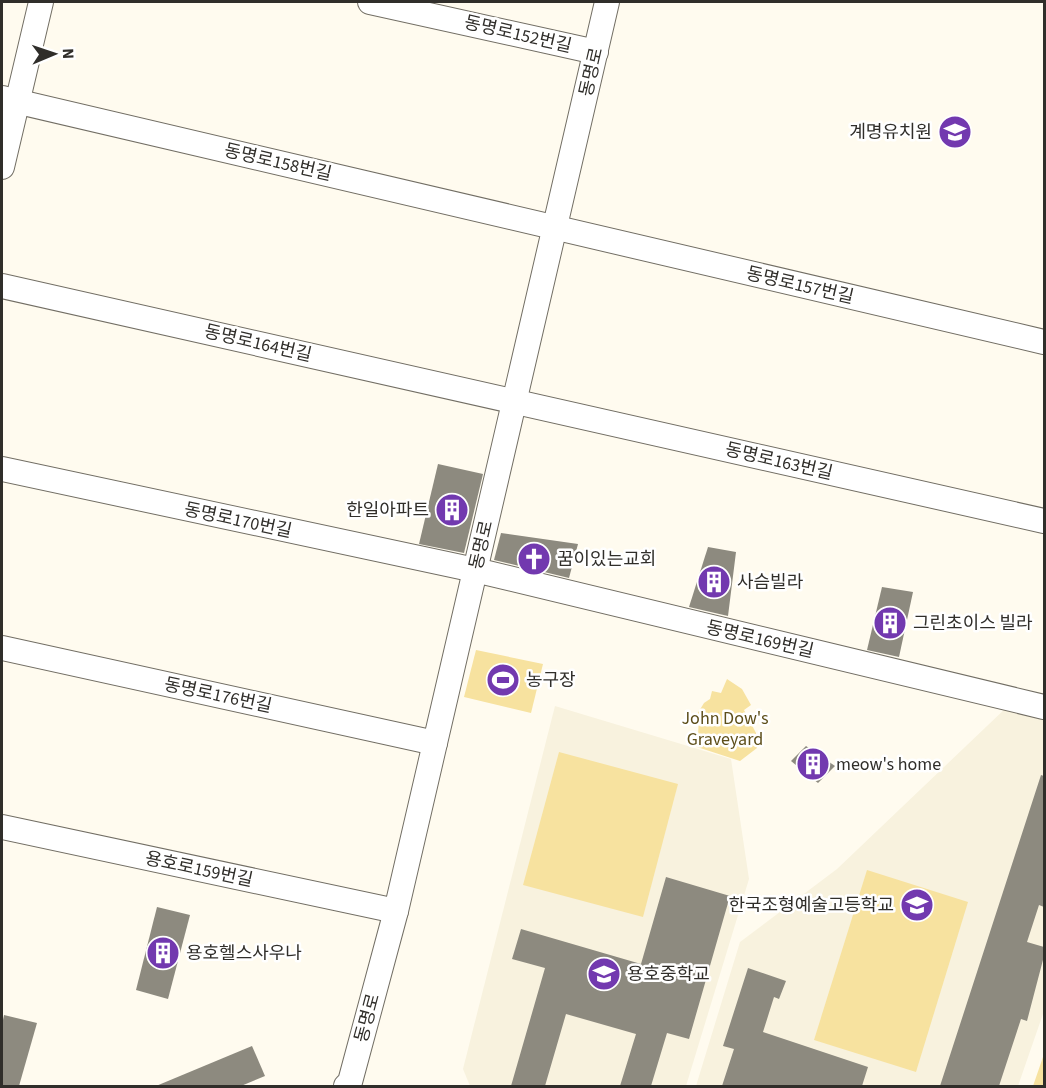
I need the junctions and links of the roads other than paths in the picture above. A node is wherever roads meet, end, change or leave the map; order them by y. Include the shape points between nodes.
1 (41, 2) edge
2 (370, 2) edge
3 (608, 2) edge
4 (596, 52) junction
5 (9, 99) edge
6 (2, 167) edge
7 (555, 227) junction
8 (2, 286) edge
9 (1044, 342) edge
10 (514, 401) junction
11 (2, 469) edge
12 (1044, 520) edge
13 (475, 570) junction
14 (2, 648) edge
15 (1044, 707) edge
16 (435, 743) junction
17 (2, 827) edge
18 (396, 911) junction
19 (346, 1086) edge

1 - 5 street
2 - 4 street, 동명로152번길
3 - 4 street, 동명로
4 - 7 street, 동명로
5 - 6 street
5 - 7 street, 동명로158번길
7 - 9 street, 동명로157번길
7 - 10 street, 동명로
8 - 10 street, 동명로164번길
10 - 12 street, 동명로163번길
10 - 13 street, 동명로
11 - 13 street, 동명로170번길
13 - 15 street, 동명로169번길
13 - 16 street, 동명로
14 - 16 street, 동명로176번길
16 - 18 street, 동명로
17 - 18 street, 용호로159번길
18 - 19 street, 동명로

